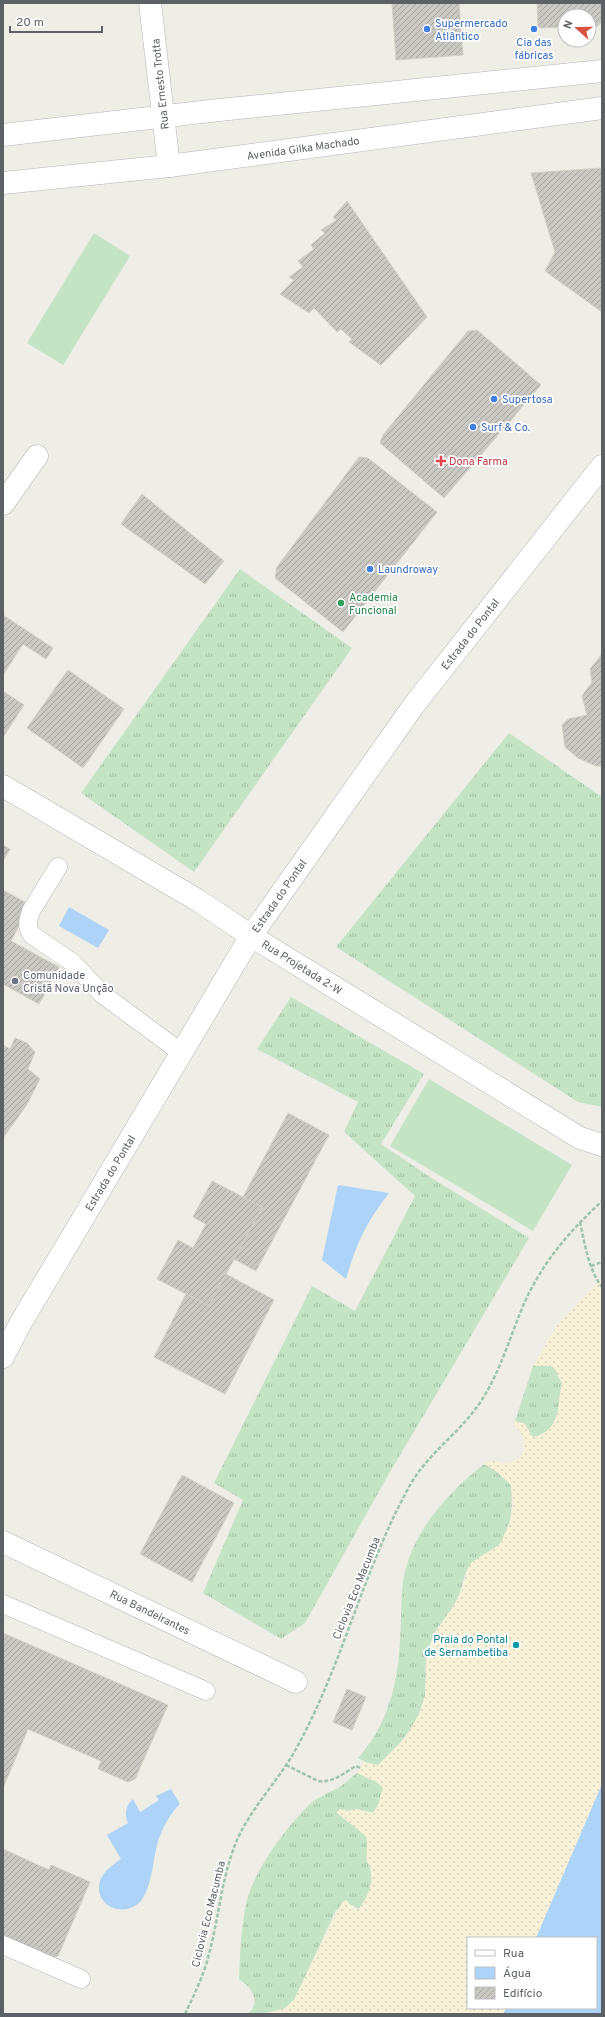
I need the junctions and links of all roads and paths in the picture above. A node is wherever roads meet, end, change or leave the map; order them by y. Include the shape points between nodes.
1 (150, 3) edge
2 (602, 70) edge
3 (602, 108) edge
4 (163, 117) junction
5 (3, 135) edge
6 (169, 166) junction
7 (3, 183) edge
8 (37, 456) dead end
9 (602, 466) edge
10 (3, 504) edge
11 (3, 786) edge
12 (58, 867) dead end
13 (251, 936) junction
14 (182, 1053) junction
15 (602, 1145) edge
16 (602, 1201) edge
17 (580, 1222) junction
18 (602, 1262) edge
19 (591, 1266) junction
20 (602, 1287) edge
21 (3, 1358) edge
22 (3, 1542) edge
23 (3, 1604) edge
24 (296, 1682) dead end
25 (206, 1690) dead end
26 (286, 1765) junction
27 (360, 1768) dead end
28 (3, 1945) edge
29 (81, 1979) dead end
30 (185, 2014) edge

1 - 4 street, Rua Ernesto Trotta
2 - 4 street
3 - 6 street, Avenida Gilka Machado
4 - 5 street
4 - 6 street, Rua Ernesto Trotta
6 - 7 street, Avenida Gilka Machado
8 - 10 street
9 - 13 street, Estrada do Pontal via 414,705
11 - 13 street, Rua Projetada 2-W via 199,901
12 - 14 lane via 28,918 32,935 73,964 102,994
13 - 14 street, Estrada do Pontal
13 - 15 street, Rua Projetada 2-W via 580,1138
14 - 21 street, Estrada do Pontal via 20,1324
16 - 17 path, Ciclovia Eco Macumba
17 - 19 path
17 - 26 path, Ciclovia Eco Macumba via 542,1269 484,1397 468,1418 429,1458 410,1485 369,1573 322,1696
18 - 19 path
19 - 20 path
22 - 24 street, Rua Bandeirantes
23 - 25 lane
26 - 27 path via 324,1782 356,1766
26 - 30 path, Ciclovia Eco Macumba via 248,1818 236,1844 224,1879 209,1955
28 - 29 lane

